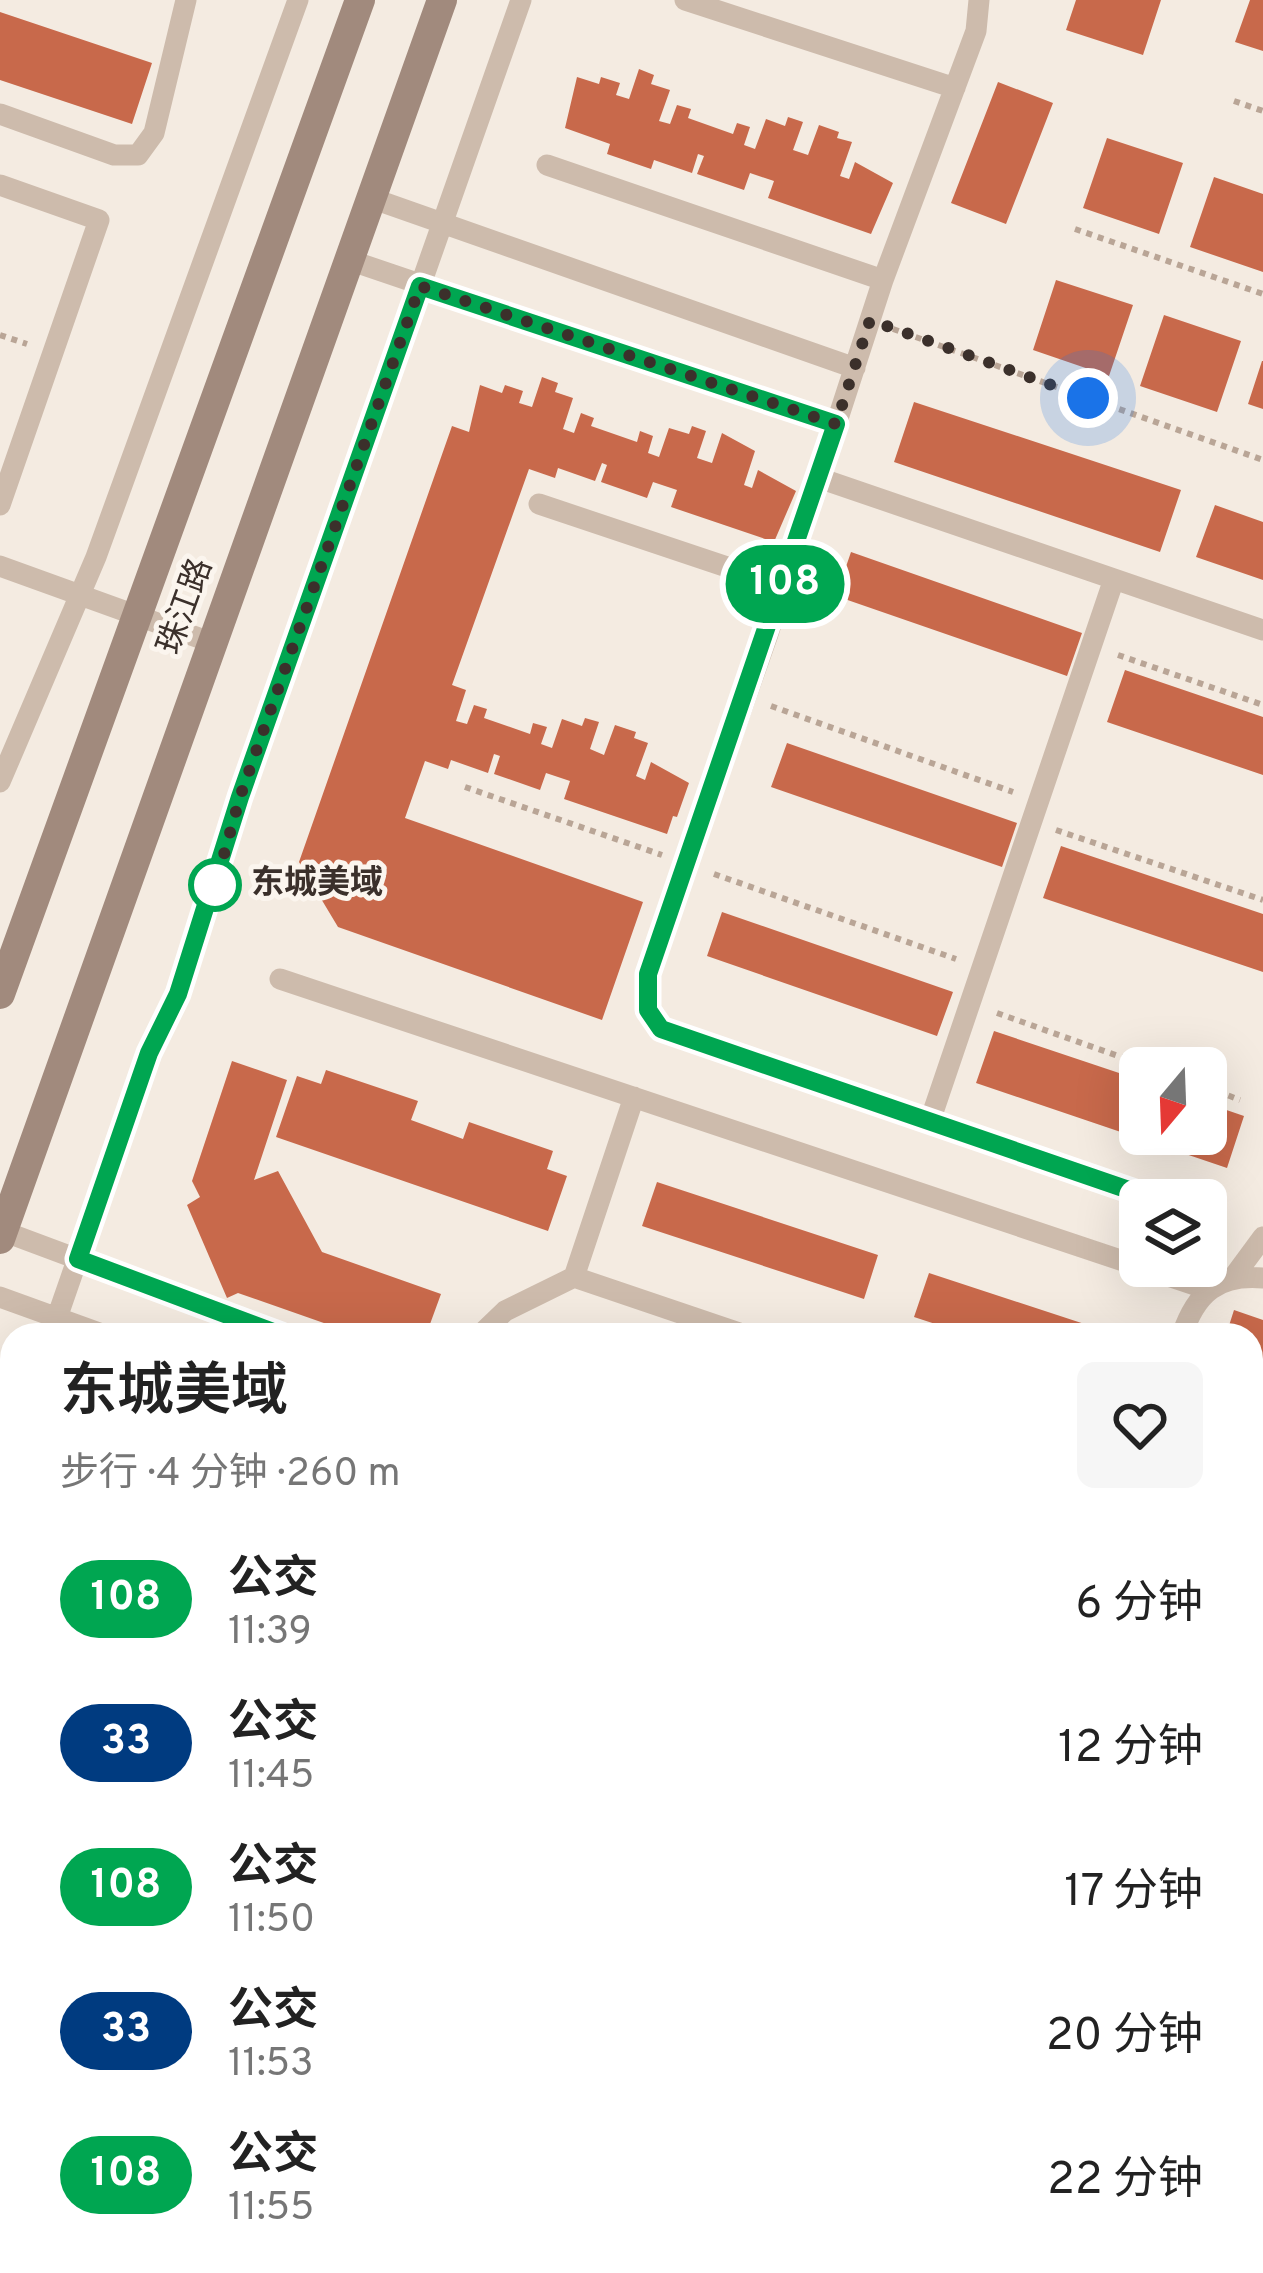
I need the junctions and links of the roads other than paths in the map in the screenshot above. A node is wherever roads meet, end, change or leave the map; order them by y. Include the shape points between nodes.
1 (186, 0) edge
2 (298, 0) edge
3 (360, 0) edge
4 (442, 0) edge
5 (521, 0) edge
6 (685, 0) edge
7 (979, 0) edge
8 (955, 88) junction
9 (0, 114) edge
10 (547, 165) dead end
11 (0, 185) edge
12 (371, 198) junction
13 (442, 225) junction
14 (349, 260) junction
15 (883, 280) junction
16 (420, 286) junction
17 (855, 368) junction
18 (836, 424) junction
19 (819, 478) junction
20 (539, 504) dead end
21 (0, 505) edge
22 (0, 566) edge
23 (1114, 579) junction
24 (784, 586) junction
25 (81, 595) junction
26 (137, 615) junction
27 (1263, 630) edge
28 (213, 643) junction
29 (0, 782) edge
30 (280, 979) dead end
31 (0, 994) edge
32 (634, 1097) junction
33 (930, 1121) junction
34 (1119, 1186) edge
35 (1, 1233) edge
36 (1263, 1237) edge
37 (78, 1259) junction
38 (1235, 1275) junction
39 (574, 1277) junction
40 (1263, 1278) edge
41 (1208, 1289) junction
42 (0, 1298) edge
43 (48, 1323) edge
44 (55, 1323) edge
45 (249, 1323) edge
46 (493, 1323) edge
47 (710, 1323) edge
48 (1186, 1323) edge

1 - 9 lane via 154,133 138,155 114,155
2 - 25 lane
3 - 26 street, 珠江路
4 - 12 street, 珠江路
5 - 13 lane
6 - 8 lane
7 - 8 lane
8 - 15 lane
10 - 15 lane
11 - 21 lane via 99,220
12 - 13 lane
12 - 14 street, 珠江路
13 - 16 lane
13 - 17 lane
14 - 16 lane
14 - 28 street, 珠江路
15 - 17 lane
16 - 18 lane
16 - 37 lane via 178,994 149,1053
17 - 18 lane
18 - 19 lane
19 - 23 lane
19 - 24 lane
20 - 24 lane
22 - 25 lane
23 - 27 lane
23 - 33 lane
24 - 33 lane via 648,974 648,1010 661,1029
25 - 26 lane
25 - 29 lane
26 - 28 lane
26 - 31 street, 珠江路
28 - 35 street, 珠江路
30 - 32 lane
32 - 39 lane
32 - 41 lane
33 - 34 lane
35 - 37 lane
36 - 38 lane
37 - 44 lane
37 - 45 lane
38 - 40 lane
38 - 41 lane
39 - 46 lane
39 - 47 lane
41 - 48 lane
42 - 43 lane

